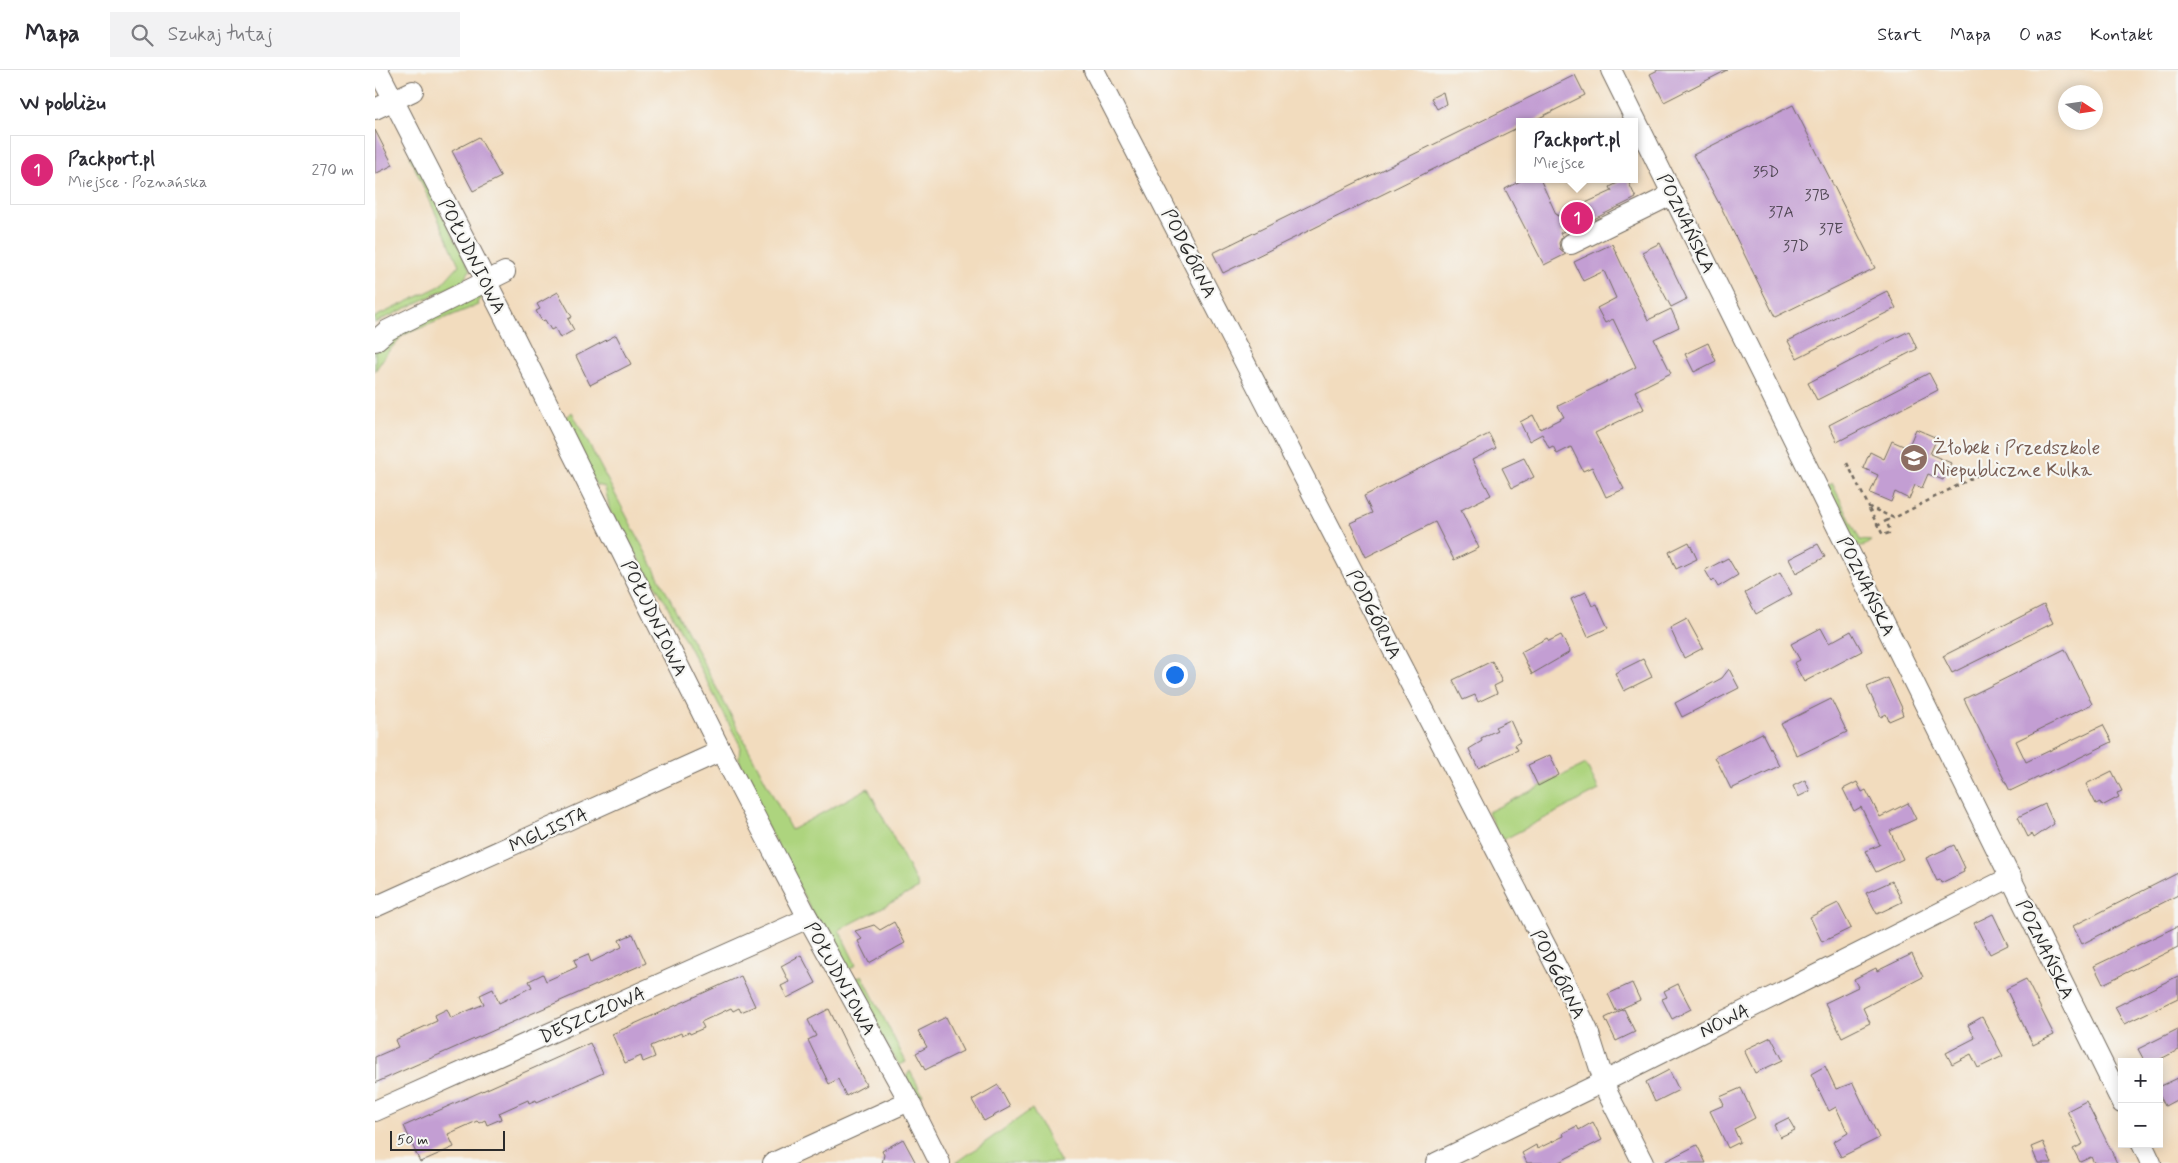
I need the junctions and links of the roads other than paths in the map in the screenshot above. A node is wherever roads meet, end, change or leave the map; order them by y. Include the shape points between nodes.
1 (378, 70) edge
2 (1094, 70) edge
3 (1611, 70) edge
4 (413, 91) dead end
5 (393, 100) junction
6 (375, 109) edge
7 (1635, 118) edge
8 (1638, 124) edge
9 (1673, 194) junction
10 (1571, 244) dead end
11 (505, 272) dead end
12 (487, 282) junction
13 (375, 341) edge
14 (721, 751) junction
15 (2011, 877) junction
16 (375, 907) edge
17 (808, 918) junction
18 (1603, 1082) junction
19 (2118, 1095) edge
20 (909, 1101) junction
21 (375, 1111) edge
22 (2144, 1148) edge
23 (773, 1163) edge
24 (940, 1163) edge
25 (1436, 1163) edge
26 (1643, 1163) edge
27 (2151, 1163) edge

1 - 5 street, POŁUDNIOWA
2 - 18 street, PODGÓRNA via 1572,997 1588,1031
3 - 7 street, POZNAŃSKA
4 - 5 street
5 - 6 street
5 - 12 street, POŁUDNIOWA
8 - 9 street, POZNAŃSKA
9 - 10 street
9 - 15 street, POZNAŃSKA
11 - 12 street
12 - 13 street via 388,330
12 - 14 street, POŁUDNIOWA
14 - 16 street, MGLISTA
14 - 17 street, POŁUDNIOWA
15 - 18 street, NOWA
15 - 19 street, POZNAŃSKA
17 - 20 street, POŁUDNIOWA
17 - 21 street, DESZCZOWA
18 - 25 street, NOWA
18 - 26 street, PODGÓRNA
20 - 23 street
20 - 24 street, POŁUDNIOWA
22 - 27 street

